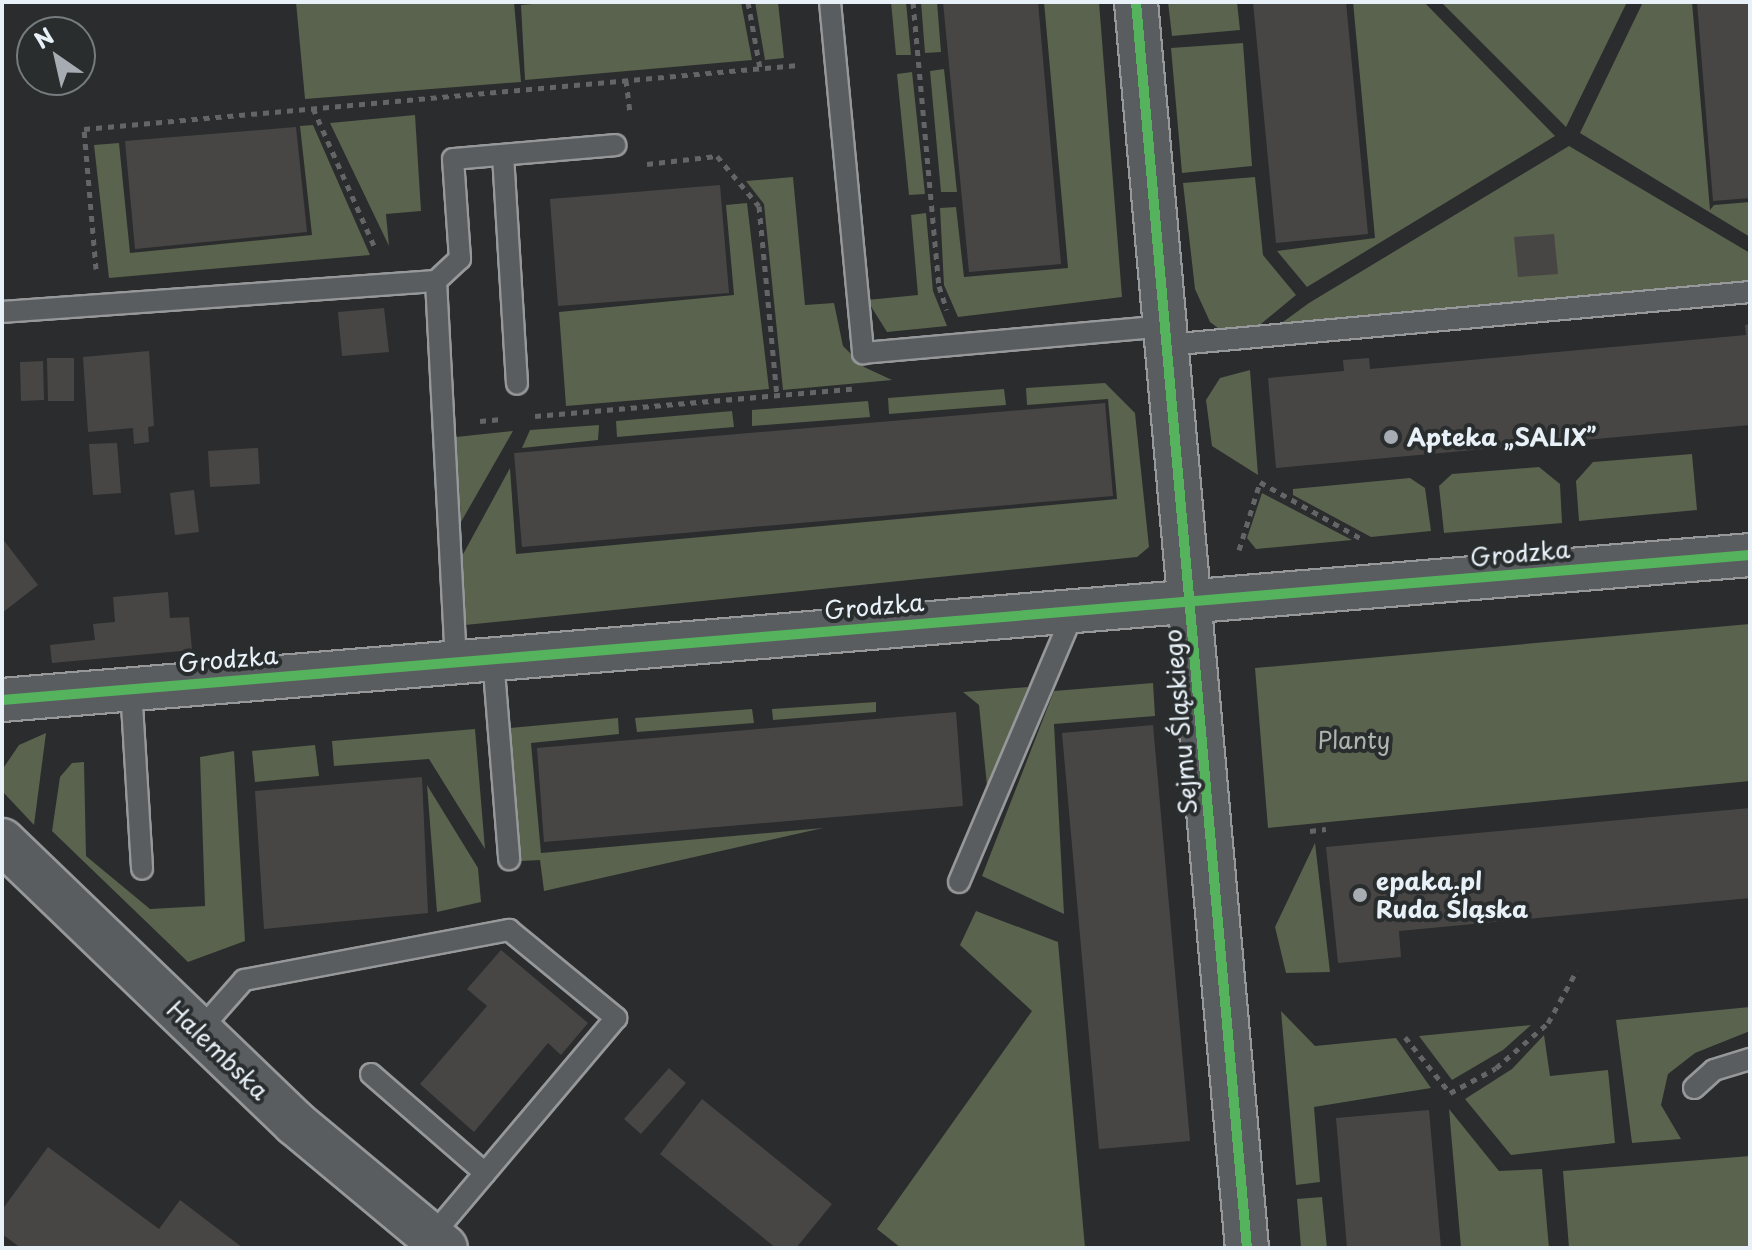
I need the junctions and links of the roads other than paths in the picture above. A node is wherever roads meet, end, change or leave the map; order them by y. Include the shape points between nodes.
1 (830, 2) edge
2 (1136, 2) edge
3 (615, 145) dead end
4 (503, 155) junction
5 (436, 281) junction
6 (1750, 292) edge
7 (2, 312) edge
8 (1166, 336) junction
9 (517, 384) dead end
10 (1750, 555) edge
11 (1189, 599) junction
12 (1075, 609) junction
13 (474, 659) junction
14 (131, 688) junction
15 (2, 700) edge
16 (2, 841) edge
17 (509, 859) dead end
18 (142, 869) dead end
19 (959, 882) dead end
20 (199, 1031) junction
21 (1750, 1059) edge
22 (371, 1074) dead end
23 (1694, 1088) dead end
24 (485, 1173) junction
25 (438, 1242) edge
26 (1247, 1248) edge

1 - 8 lane via 863,353
2 - 8 street, Sejmu Śląskiego
3 - 4 lane
4 - 5 lane via 453,159 460,259
4 - 9 lane
5 - 7 lane
5 - 13 lane via 446,424
6 - 8 lane
8 - 11 street, Sejmu Śląskiego
10 - 11 street, Grodzka
11 - 12 street, Grodzka
11 - 26 street, Sejmu Śląskiego
12 - 13 street, Grodzka
12 - 19 lane
13 - 14 street, Grodzka
13 - 17 lane
14 - 15 street, Grodzka
14 - 18 lane
16 - 20 street, Halembska
20 - 24 lane via 244,980 509,930 616,1018
20 - 25 street, Halembska via 295,1123
21 - 23 lane via 1714,1070
22 - 24 lane
24 - 25 lane

